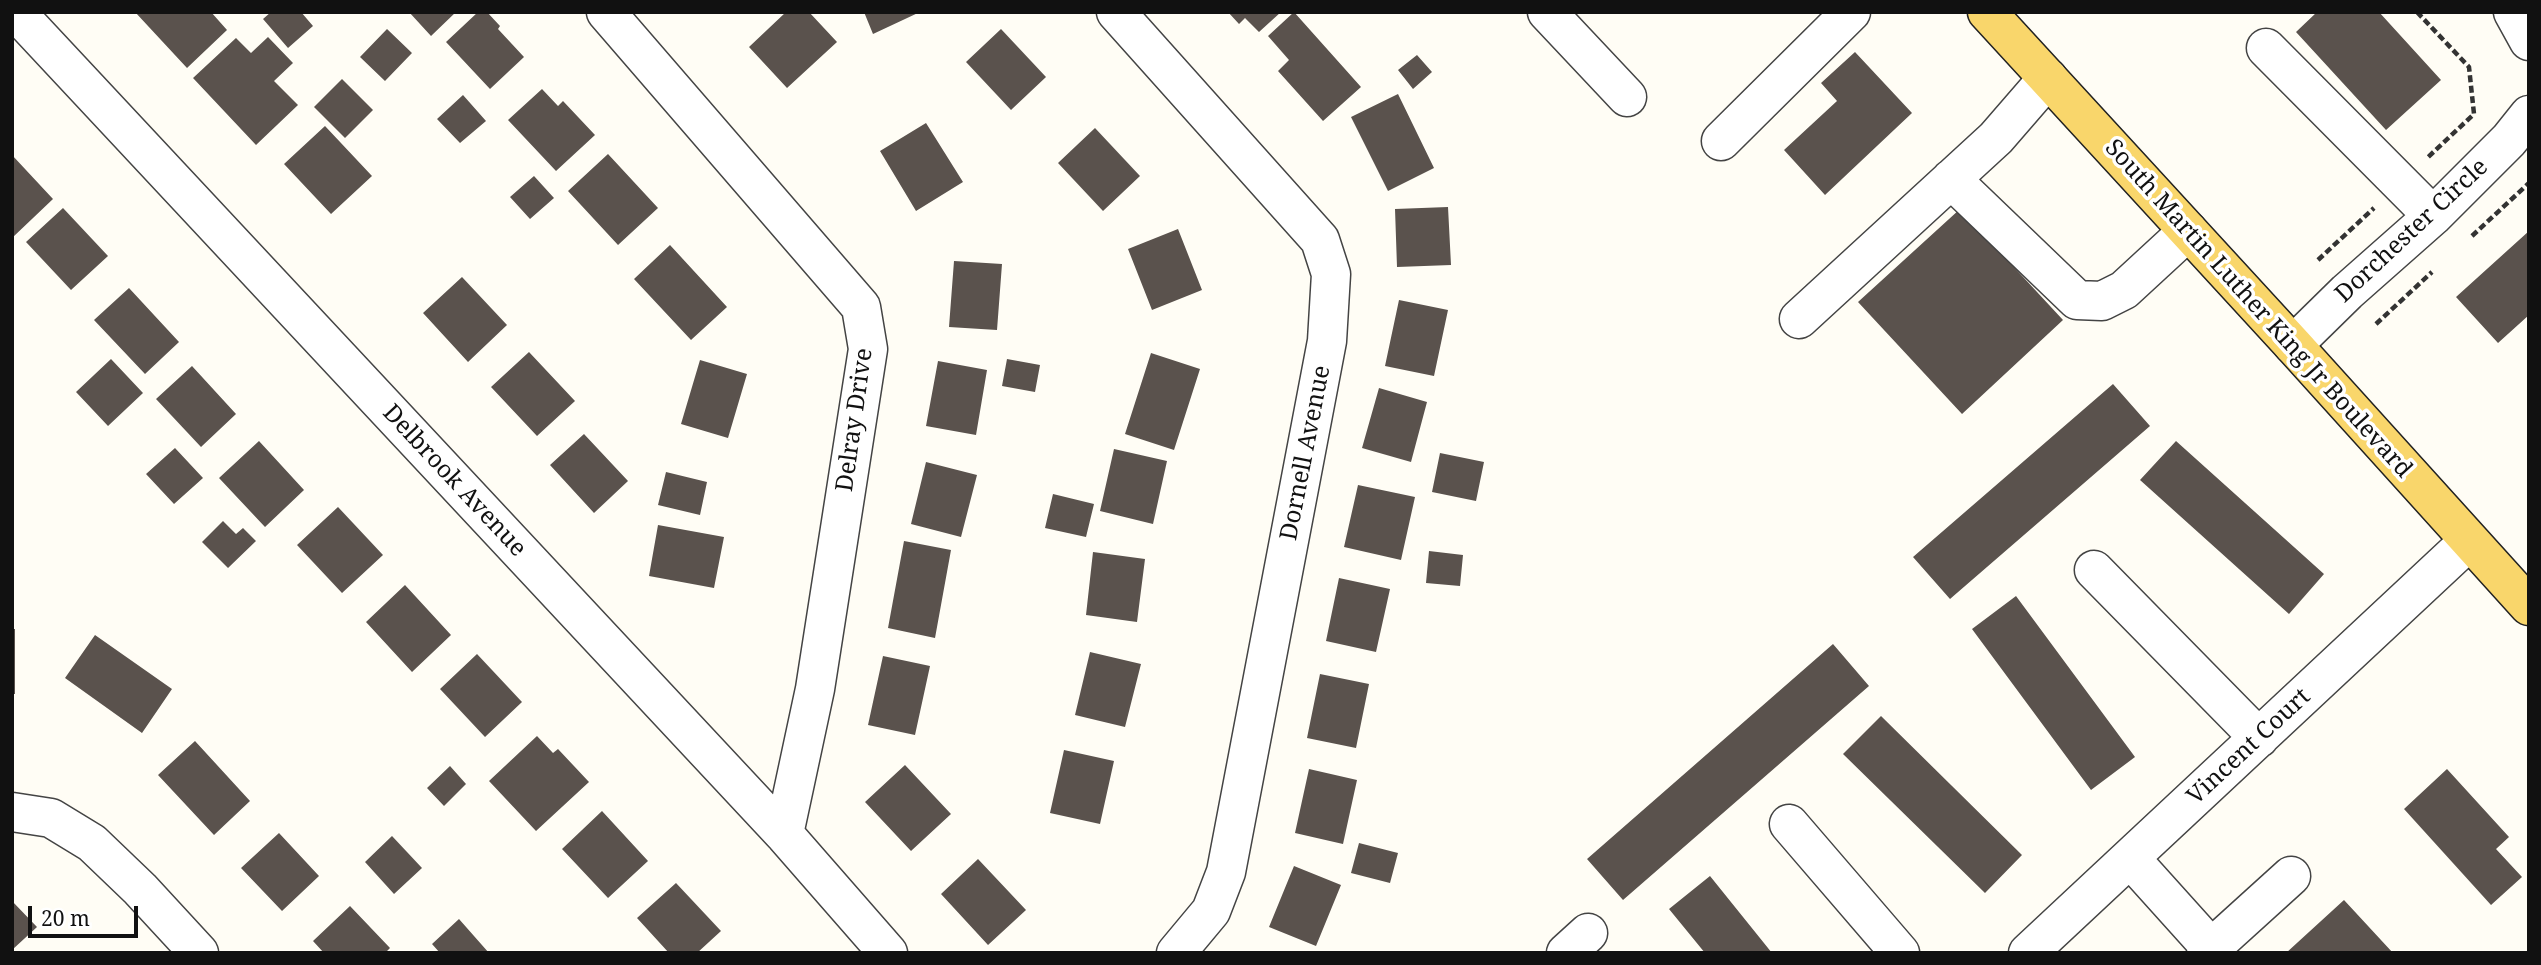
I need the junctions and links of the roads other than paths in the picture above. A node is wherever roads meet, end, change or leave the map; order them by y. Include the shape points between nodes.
1 (16, 12) edge
2 (606, 12) edge
3 (1116, 12) edge
4 (1547, 12) edge
5 (1851, 12) edge
6 (1987, 12) edge
7 (2513, 12) edge
8 (2529, 41) edge
9 (2266, 48) dead end
10 (2048, 78) junction
11 (1627, 97) dead end
12 (2522, 138) edge
13 (1721, 141) dead end
14 (1951, 179) junction
15 (2432, 216) junction
16 (2188, 231) junction
17 (1799, 319) dead end
18 (2293, 345) junction
19 (2469, 541) junction
20 (2094, 570) dead end
21 (2529, 606) edge
22 (2259, 738) junction
23 (12, 812) edge
24 (1789, 824) dead end
25 (784, 834) junction
26 (2130, 858) junction
27 (2291, 876) dead end
28 (2209, 950) edge
29 (198, 953) edge
30 (888, 953) edge
31 (1176, 953) edge
32 (1900, 953) edge
33 (2028, 953) edge

1 - 25 street, Delbrook Avenue
2 - 25 street, Delray Drive via 861,307 868,349 815,689
3 - 31 street, Dornell Avenue via 1320,240 1331,274 1328,341 1226,872 1211,911
4 - 11 street
5 - 13 street
6 - 10 main road, South Martin Luther King Jr Boulevard
7 - 8 street
9 - 15 street
10 - 14 street via 1996,138
10 - 16 main road, South Martin Luther King Jr Boulevard
12 - 15 street, Dorchester Circle
14 - 16 street via 2077,300 2102,301 2124,290
14 - 17 street
15 - 18 street, Dorchester Circle
16 - 18 main road, South Martin Luther King Jr Boulevard
18 - 19 main road, South Martin Luther King Jr Boulevard
19 - 21 main road, South Martin Luther King Jr Boulevard
19 - 22 street, Vincent Court
20 - 22 street
22 - 26 street, Vincent Court
23 - 29 street via 51,818 92,843
24 - 32 street
25 - 30 street, Delbrook Avenue
26 - 28 street
26 - 33 street, Vincent Court
27 - 28 street

